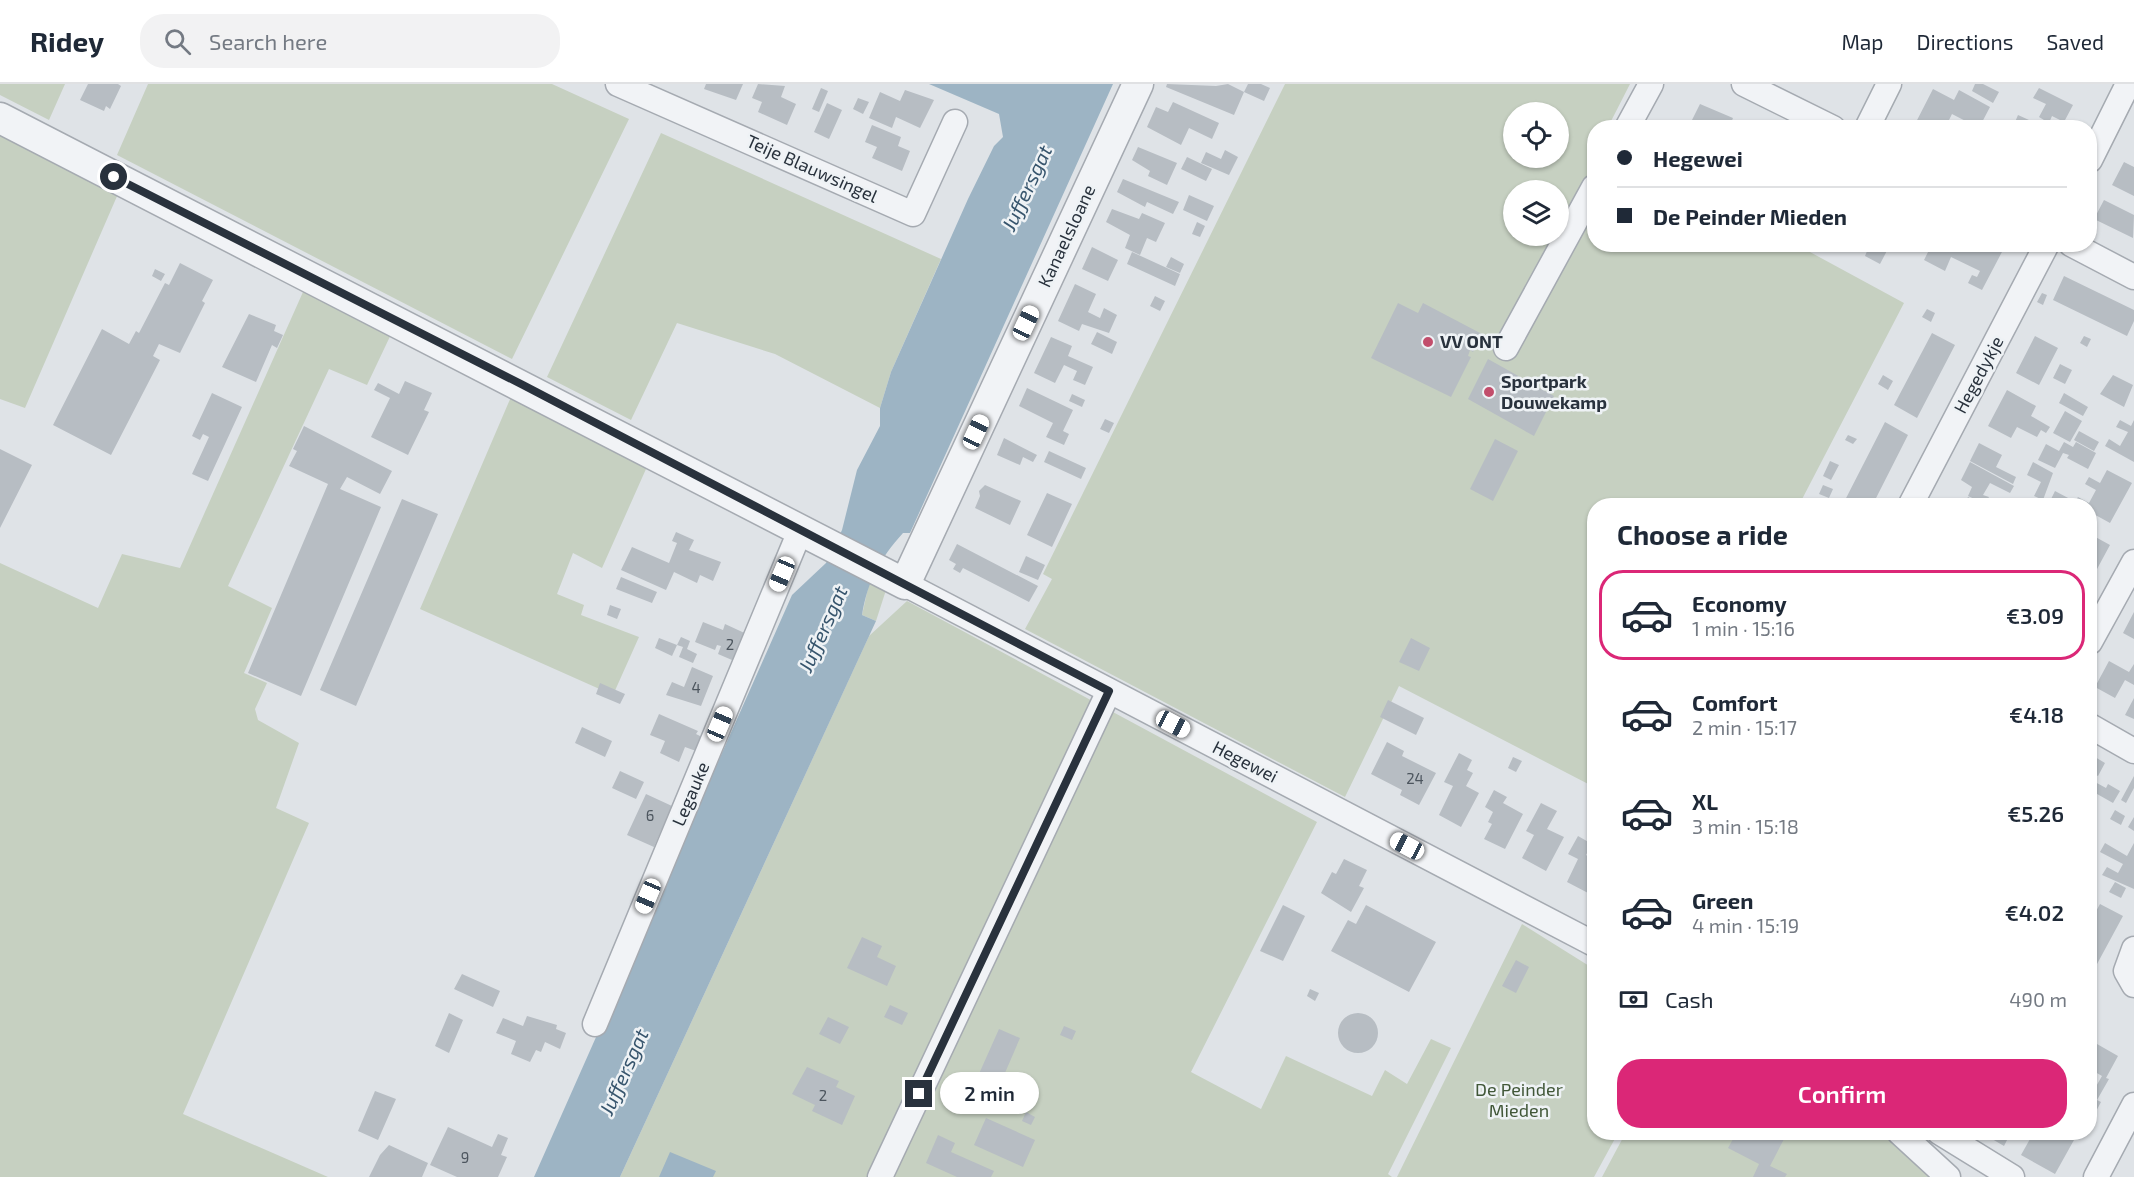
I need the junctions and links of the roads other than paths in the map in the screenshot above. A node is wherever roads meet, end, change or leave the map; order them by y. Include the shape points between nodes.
1 (618, 84) edge
2 (1138, 84) edge
3 (1651, 84) edge
4 (1744, 84) edge
5 (1889, 84) edge
6 (2128, 84) edge
7 (0, 118) edge
8 (1631, 120) edge
9 (1817, 120) edge
10 (1871, 120) edge
11 (955, 122) dead end
12 (2097, 146) edge
13 (1587, 200) edge
14 (2043, 252) edge
15 (2086, 252) edge
16 (2134, 277) edge
17 (1506, 348) dead end
18 (1914, 498) edge
19 (811, 536) junction
20 (2134, 562) edge
21 (898, 581) junction
22 (2097, 629) edge
23 (1109, 691) junction
24 (2097, 730) edge
25 (2134, 751) edge
26 (1587, 940) edge
27 (2134, 949) edge
28 (2134, 985) edge
29 (595, 1024) dead end
30 (2134, 1105) edge
31 (1908, 1140) edge
32 (1951, 1140) edge
33 (880, 1177) edge
34 (1948, 1177) edge
35 (2012, 1177) edge
36 (2096, 1177) edge

1 - 11 street, Teije Blauwsingel via 913,214
2 - 21 street, Kanaelsloane
3 - 8 street
4 - 9 street
5 - 10 street
6 - 12 street
7 - 19 street, Hegewei
13 - 17 street
14 - 18 street, Hegedykje
15 - 16 street
19 - 21 street, Hegewei
19 - 29 street, Legauke
20 - 22 street
21 - 23 street, Hegewei
23 - 26 street, Hegewei
23 - 33 street
24 - 25 street
27 - 28 street via 2126,971
30 - 36 street
31 - 34 street
32 - 35 street

